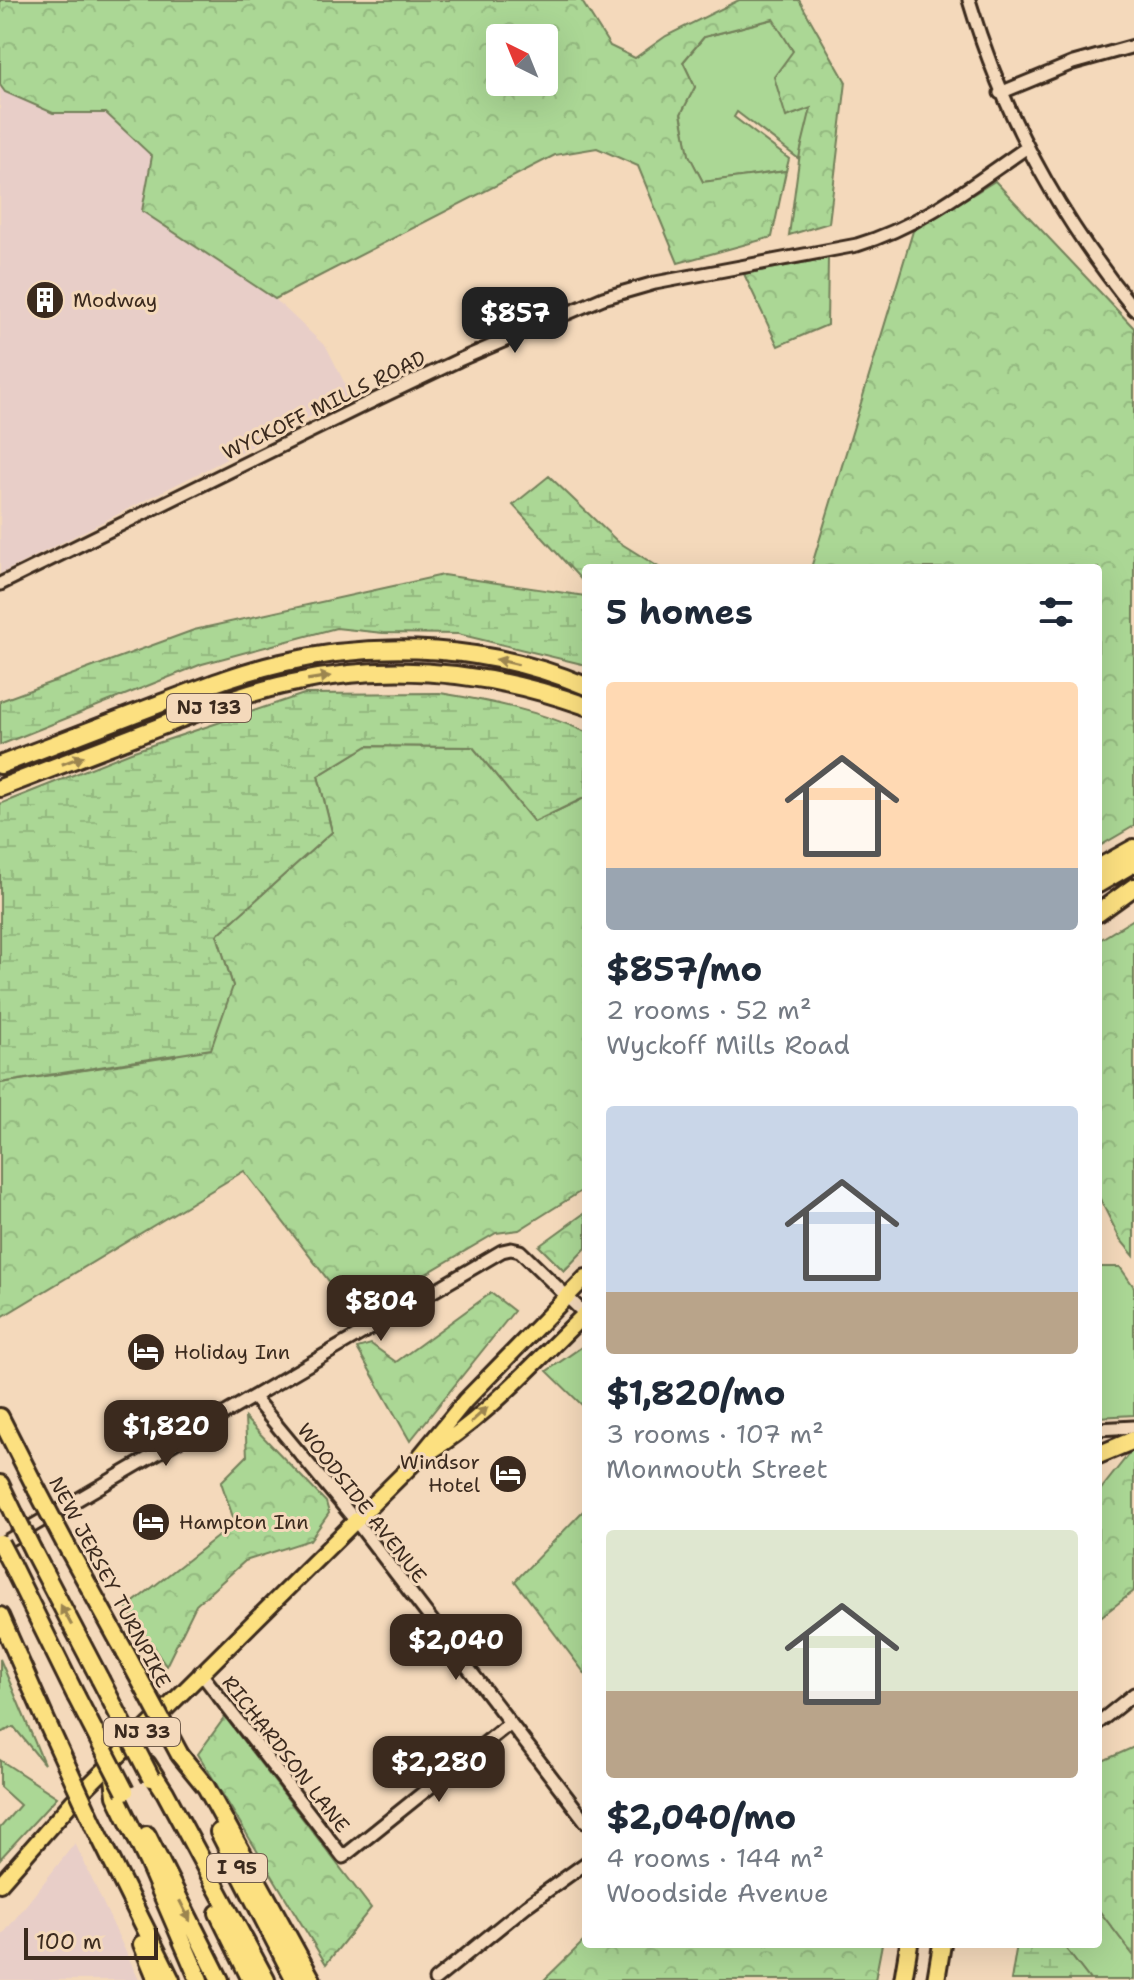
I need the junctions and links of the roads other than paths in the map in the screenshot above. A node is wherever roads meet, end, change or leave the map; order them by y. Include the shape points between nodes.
1 (969, 0) edge
2 (1134, 46) edge
3 (1000, 93) junction
4 (1026, 148) junction
5 (1134, 309) edge
6 (0, 584) edge
7 (582, 684) edge
8 (582, 705) edge
9 (0, 765) edge
10 (0, 788) edge
11 (1134, 848) edge
12 (1134, 863) edge
13 (1102, 867) edge
14 (1134, 880) edge
15 (1102, 882) edge
16 (1134, 887) edge
17 (1102, 900) edge
18 (1102, 910) edge
19 (582, 1281) edge
20 (567, 1296) junction
21 (582, 1310) edge
22 (582, 1318) edge
23 (254, 1398) junction
24 (0, 1417) edge
25 (1134, 1427) edge
26 (1102, 1429) edge
27 (1134, 1440) edge
28 (1102, 1453) edge
29 (416, 1461) junction
30 (0, 1484) edge
31 (355, 1520) junction
32 (0, 1544) edge
33 (0, 1616) edge
34 (200, 1672) junction
35 (1134, 1694) edge
36 (1102, 1720) edge
37 (510, 1723) junction
38 (180, 1755) junction
39 (154, 1776) junction
40 (120, 1793) junction
41 (582, 1817) edge
42 (110, 1856) junction
43 (582, 1866) edge
44 (0, 1884) edge
45 (908, 1948) edge
46 (941, 1948) edge
47 (157, 1980) edge
48 (171, 1980) edge
49 (199, 1980) edge
50 (220, 1980) edge
51 (251, 1980) edge
52 (266, 1980) edge
53 (295, 1980) edge
54 (312, 1980) edge
55 (435, 1980) edge
56 (903, 1980) edge
57 (936, 1980) edge

1 - 3 street
2 - 3 street via 1073,63
3 - 4 street
4 - 5 street via 1077,235
4 - 6 street, WYCKOFF MILLS ROAD via 933,212 879,238 603,298 388,394
7 -> 9 highway, NJ 133 via 520,665 447,652 326,654 233,676
10 -> 8 highway, NJ 133 via 244,696 325,677 402,671 461,675
11 - 13 highway
12 - 15 highway
14 - 17 highway
16 - 18 highway
19 - 20 main road, NJ 33
20 - 21 street
20 - 23 street via 520,1251 507,1249
20 - 29 main road, NJ 33 via 465,1401
29 -> 22 main road, NJ 33 via 452,1439
23 - 31 street, WOODSIDE AVENUE
23 - 32 street
24 - 38 highway, NEW JERSEY TURNPIKE / I 95, bridge
25 - 26 street
27 - 28 highway
29 - 31 main road, NJ 33
39 -> 30 highway, I 95, bridge
31 - 34 main road, NJ 33
31 - 37 street, WOODSIDE AVENUE
32 - 40 highway, bridge via 113,1768
33 - 42 highway, bridge
34 - 37 street, RICHARDSON LANE via 343,1857
34 - 44 main road, NJ 33
35 - 36 street
37 - 41 street, WOODSIDE AVENUE
38 - 53 highway, NEW JERSEY TURNPIKE / I 95
38 - 54 highway via 206,1787
39 - 51 highway, I 95
39 - 52 highway
40 - 49 highway
40 -> 50 highway
42 - 47 highway
42 - 48 highway
43 - 55 street
45 - 56 highway
46 - 57 highway

